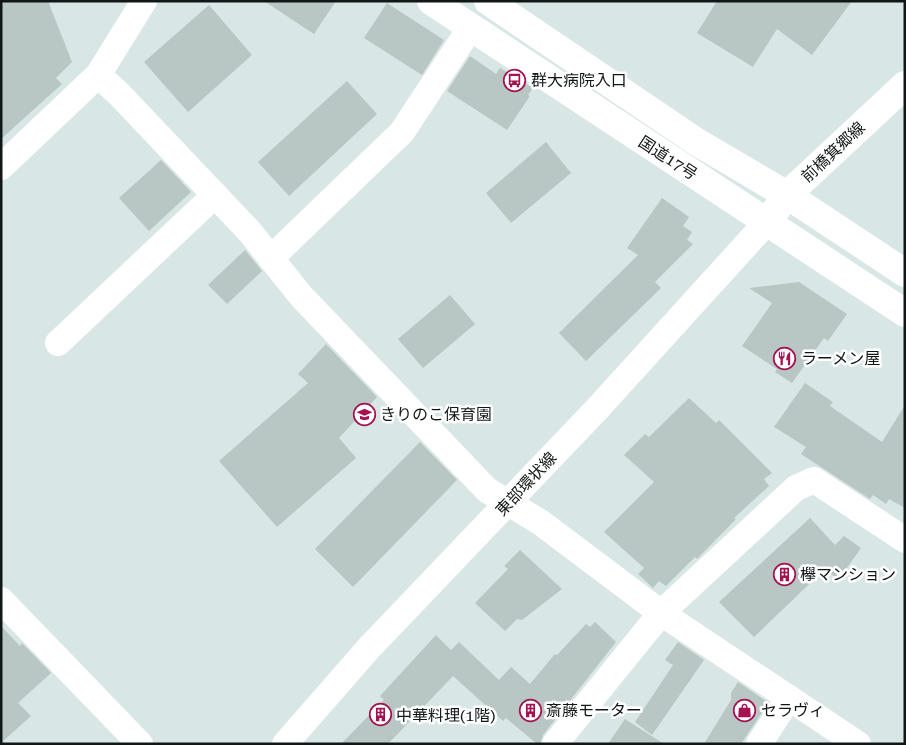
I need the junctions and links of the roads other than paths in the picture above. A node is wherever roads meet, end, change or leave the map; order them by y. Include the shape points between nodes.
1 (144, 1) edge
2 (431, 1) edge
3 (488, 1) edge
4 (470, 27) junction
5 (98, 75) junction
6 (905, 85) edge
7 (1, 167) edge
8 (215, 195) junction
9 (787, 195) junction
10 (766, 223) junction
11 (271, 258) junction
12 (905, 273) edge
13 (905, 313) edge
14 (58, 343) dead end
15 (508, 503) junction
16 (905, 540) edge
17 (1, 600) edge
18 (661, 613) junction
19 (789, 698) junction
20 (140, 744) edge
21 (285, 744) edge
22 (555, 744) edge
23 (759, 744) edge
24 (858, 744) edge

1 - 5 street
2 - 4 main road, 国道17号
3 - 9 main road, 国道17号 via 697,142
4 - 10 main road, 国道17号
4 - 11 street via 402,132
5 - 7 street
5 - 8 street
6 - 9 main road, 前橋箕郷線
8 - 11 street
8 - 14 street
9 - 10 main road, 前橋箕郷線
9 - 12 main road, 国道17号
10 - 13 main road, 国道17号
10 - 15 street, 東部環状線
11 - 15 street via 302,296 487,490
15 - 18 street via 540,522
15 - 21 street, 東部環状線 via 368,649
16 - 18 street via 814,480 796,488
17 - 20 street
18 - 19 street
18 - 22 street
19 - 23 street
19 - 24 street

